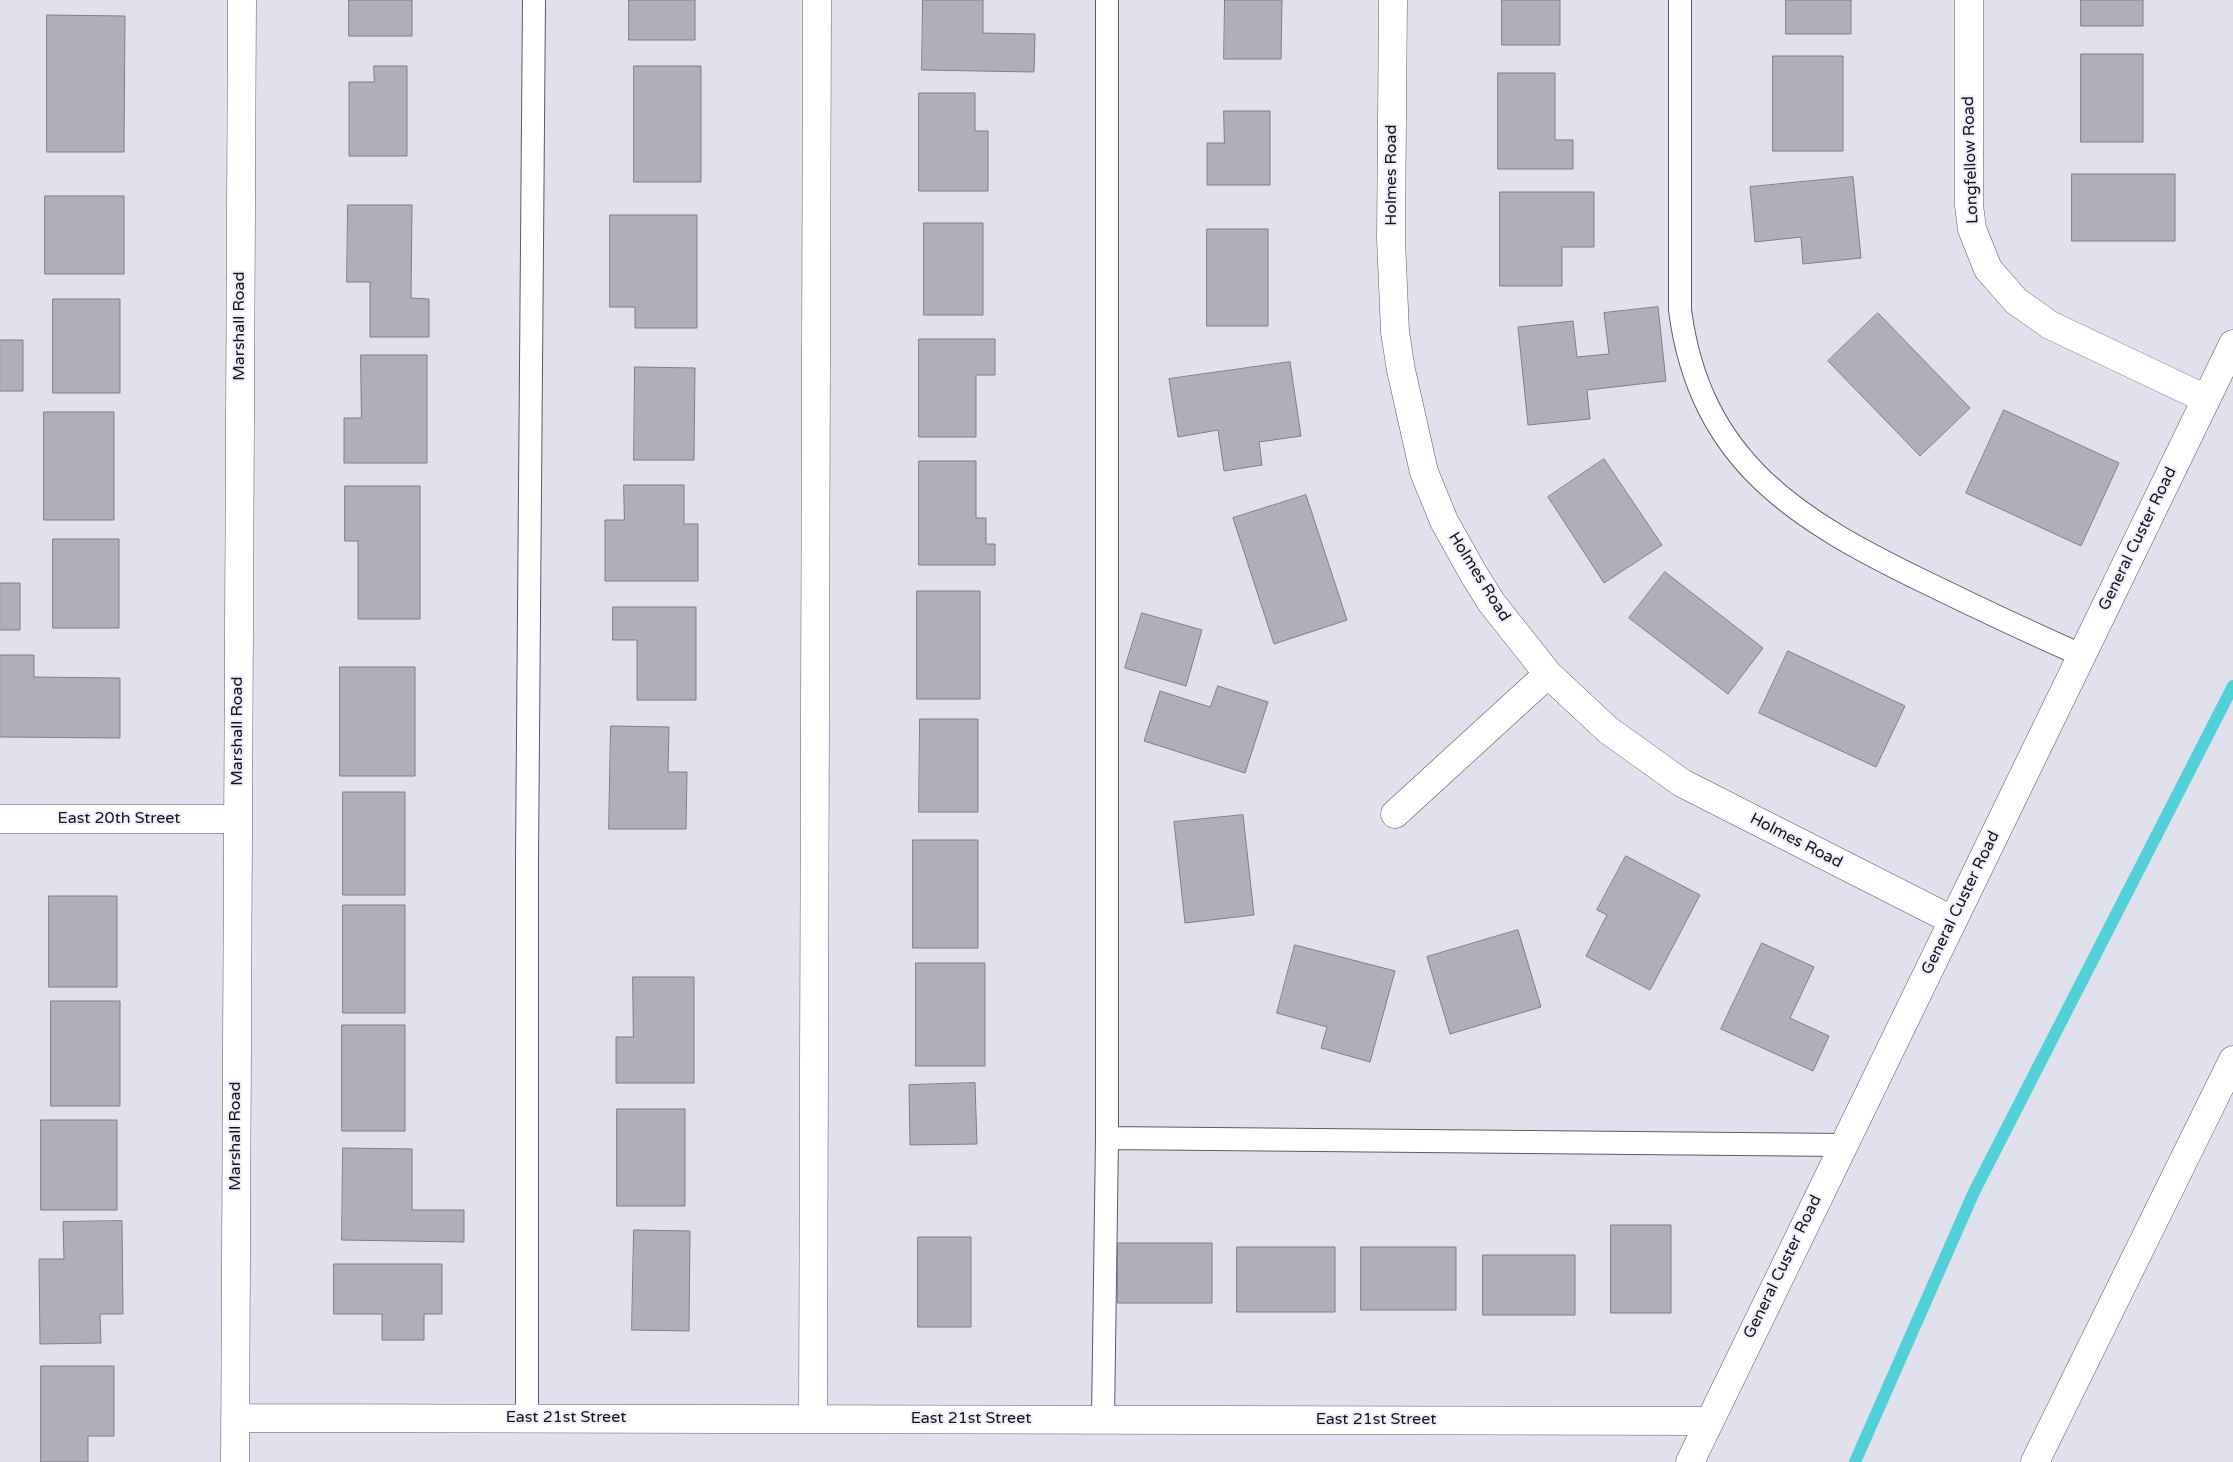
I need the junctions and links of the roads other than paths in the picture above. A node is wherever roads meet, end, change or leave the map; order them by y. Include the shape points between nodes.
1 (242, 0) edge
2 (534, 0) edge
3 (817, 0) edge
4 (1107, 0) edge
5 (1393, 0) edge
6 (1680, 0) edge
7 (1970, 0) edge
8 (2233, 344) edge
9 (2206, 399) junction
10 (2081, 656) junction
11 (1548, 674) junction
12 (1394, 814) dead end
13 (0, 819) edge
14 (238, 819) junction
15 (1952, 920) junction
16 (2233, 1060) edge
17 (1107, 1138) junction
18 (1843, 1146) junction
19 (235, 1418) junction
20 (528, 1418) junction
21 (813, 1419) junction
22 (1103, 1420) junction
23 (1708, 1421) junction
24 (235, 1462) edge
25 (1690, 1462) edge
26 (2035, 1462) edge

1 - 14 street, Marshall Road
2 - 20 lane
3 - 21 street
4 - 17 lane
5 - 11 street, Holmes Road via 1393,293 1395,332 1412,423 1424,472 1444,520 1491,602
6 - 10 lane via 1680,310 1688,358 1718,424 1760,480 1796,510 1879,560
7 - 9 street, Longfellow Road via 1969,205 1972,229 1988,269 2016,301 2050,325
8 - 9 street, General Custer Road
9 - 10 street, General Custer Road
10 - 15 street, General Custer Road
11 - 12 street
11 - 15 street, Holmes Road via 1608,730 1682,783
13 - 14 street, East 20th Street
14 - 19 street, Marshall Road
15 - 18 street, General Custer Road
16 - 26 street
17 - 18 lane
17 - 22 lane
18 - 23 street, General Custer Road
19 - 20 street, East 21st Street
19 - 24 street, Marshall Road
20 - 21 street, East 21st Street
21 - 22 street, East 21st Street
22 - 23 street, East 21st Street
23 - 25 street, General Custer Road

